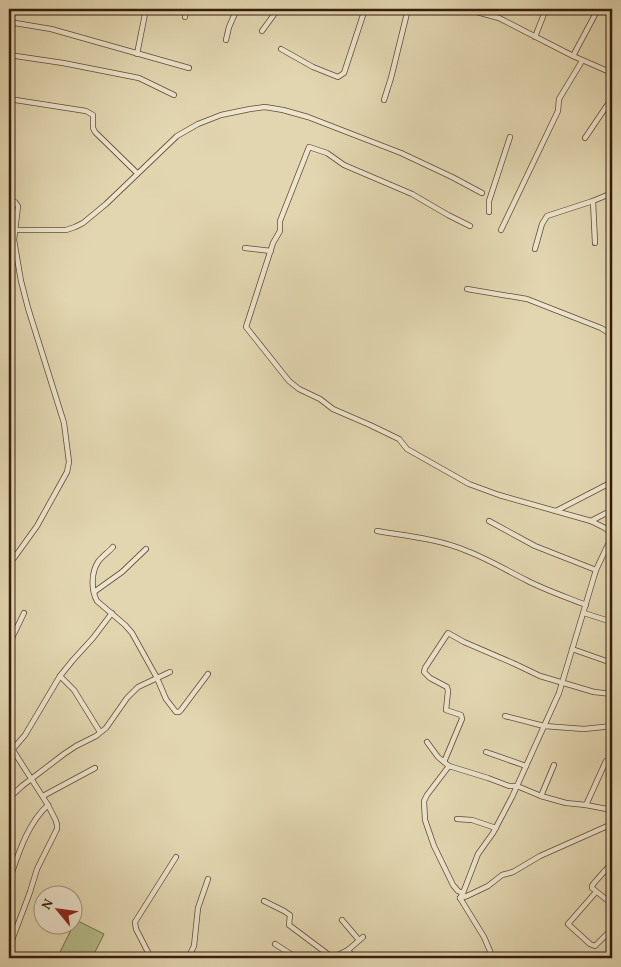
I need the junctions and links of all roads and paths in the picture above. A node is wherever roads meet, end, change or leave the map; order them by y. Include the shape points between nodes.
1 (146, 9) edge
2 (186, 9) edge
3 (237, 9) edge
4 (278, 9) edge
5 (365, 9) edge
6 (408, 9) edge
7 (470, 9) edge
8 (546, 9) edge
9 (598, 9) edge
10 (485, 11) edge
11 (185, 16) dead end
12 (9, 22) edge
13 (262, 31) dead end
14 (535, 37) junction
15 (226, 40) dead end
16 (281, 49) dead end
17 (137, 54) junction
18 (9, 55) edge
19 (573, 56) junction
20 (582, 61) junction
21 (189, 68) dead end
22 (612, 72) edge
23 (174, 95) dead end
24 (612, 98) edge
25 (9, 99) edge
26 (384, 100) dead end
27 (510, 137) dead end
28 (584, 138) dead end
29 (137, 173) junction
30 (482, 193) dead end
31 (612, 193) edge
32 (9, 200) edge
33 (593, 201) junction
34 (489, 212) dead end
35 (470, 226) dead end
36 (15, 230) junction
37 (501, 230) dead end
38 (595, 243) dead end
39 (244, 248) dead end
40 (535, 249) dead end
41 (271, 251) junction
42 (467, 289) dead end
43 (612, 335) edge
44 (612, 482) edge
45 (612, 510) edge
46 (555, 511) junction
47 (591, 521) junction
48 (489, 522) dead end
49 (378, 531) dead end
50 (612, 535) edge
51 (114, 548) dead end
52 (146, 549) dead end
53 (9, 561) edge
54 (596, 570) junction
55 (94, 592) junction
56 (586, 605) junction
57 (24, 613) dead end
58 (112, 613) junction
59 (584, 613) junction
60 (612, 622) edge
61 (9, 644) edge
62 (572, 649) junction
63 (612, 663) edge
64 (170, 672) dead end
65 (208, 674) dead end
66 (60, 676) junction
67 (157, 678) junction
68 (562, 683) junction
69 (612, 694) edge
70 (505, 716) dead end
71 (544, 726) junction
72 (612, 726) edge
73 (100, 732) junction
74 (427, 742) dead end
75 (9, 744) edge
76 (13, 749) junction
77 (486, 752) dead end
78 (444, 762) junction
79 (606, 762) dead end
80 (554, 764) dead end
81 (449, 766) junction
82 (526, 766) junction
83 (95, 768) dead end
84 (32, 779) junction
85 (518, 786) junction
86 (43, 796) junction
87 (541, 796) junction
88 (9, 798) edge
89 (48, 805) junction
90 (586, 805) junction
91 (612, 810) edge
92 (457, 819) dead end
93 (612, 824) edge
94 (496, 828) junction
95 (176, 857) dead end
96 (610, 865) dead end
97 (208, 879) dead end
98 (9, 881) edge
99 (596, 892) junction
100 (462, 896) junction
101 (264, 900) dead end
102 (612, 904) edge
103 (342, 920) dead end
104 (612, 929) edge
105 (10, 940) edge
106 (275, 944) dead end
107 (9, 948) edge
108 (348, 950) junction
109 (151, 958) edge
110 (188, 958) edge
111 (297, 958) edge
112 (333, 958) edge
113 (354, 958) edge
114 (493, 958) edge

1 - 17 street
2 - 11 street
3 - 15 street
4 - 13 street
5 - 16 street via 344,73 338,77
6 - 26 street
7 - 10 street
8 - 14 street
9 - 19 street
10 - 14 street
12 - 17 street via 51,29
14 - 19 street
17 - 21 street
18 - 23 street via 139,78
19 - 20 street
20 - 22 street
20 - 37 street via 559,99 558,111
24 - 28 street
25 - 29 street via 86,111 93,115 95,132
27 - 34 street via 489,201
29 - 30 street via 177,136 198,124 220,115 265,107 308,117 401,153
29 - 36 street via 84,224 66,230
31 - 33 street
32 - 36 street via 18,206
33 - 38 street
33 - 40 street via 547,216
35 - 41 street via 412,194 309,147
36 - 53 street via 21,281 64,424 69,462 67,472 37,526
39 - 41 street
41 - 46 street via 246,327 290,381 333,409 399,439 407,449 469,484
42 - 43 street via 527,299
44 - 46 street
45 - 47 street
46 - 47 street
47 - 50 street
48 - 54 street via 535,546
49 - 56 street via 466,550 548,591
50 - 54 street
51 - 55 street via 98,562 93,576
52 - 55 street
54 - 56 street
55 - 58 street via 97,601
56 - 59 street
57 - 61 street
58 - 66 street
58 - 67 street via 132,634
59 - 60 street
59 - 62 street
62 - 63 street
62 - 68 street
64 - 67 street
65 - 67 street via 179,712 166,699
66 - 73 street via 74,690
66 - 76 street via 25,735
67 - 73 street via 132,692
68 - 69 street
68 - 71 street
68 - 78 street via 532,673 448,632 424,672 447,687 446,710 462,718
70 - 71 street
71 - 72 street via 584,729
71 - 82 street
73 - 84 street
74 - 78 street
75 - 76 street
76 - 84 street
77 - 82 street
78 - 81 street
79 - 90 street
80 - 87 street
81 - 85 street via 509,786
81 - 100 street via 427,795 425,820 434,846
82 - 85 street
83 - 86 street
84 - 86 street
84 - 88 street
85 - 87 street
85 - 94 street
86 - 89 street
87 - 90 street
89 - 98 street via 30,830
89 - 105 street via 57,825
90 - 91 street
92 - 94 street
93 - 100 street
94 - 100 street via 478,854
95 - 109 street via 134,922
96 - 99 street via 592,886
97 - 110 street via 198,908 194,946
99 - 102 street
99 - 104 street via 568,924 595,946
100 - 114 street
101 - 112 street via 290,915 289,925
103 - 108 street via 361,939
105 - 107 street
106 - 111 street
108 - 112 street
108 - 113 street

